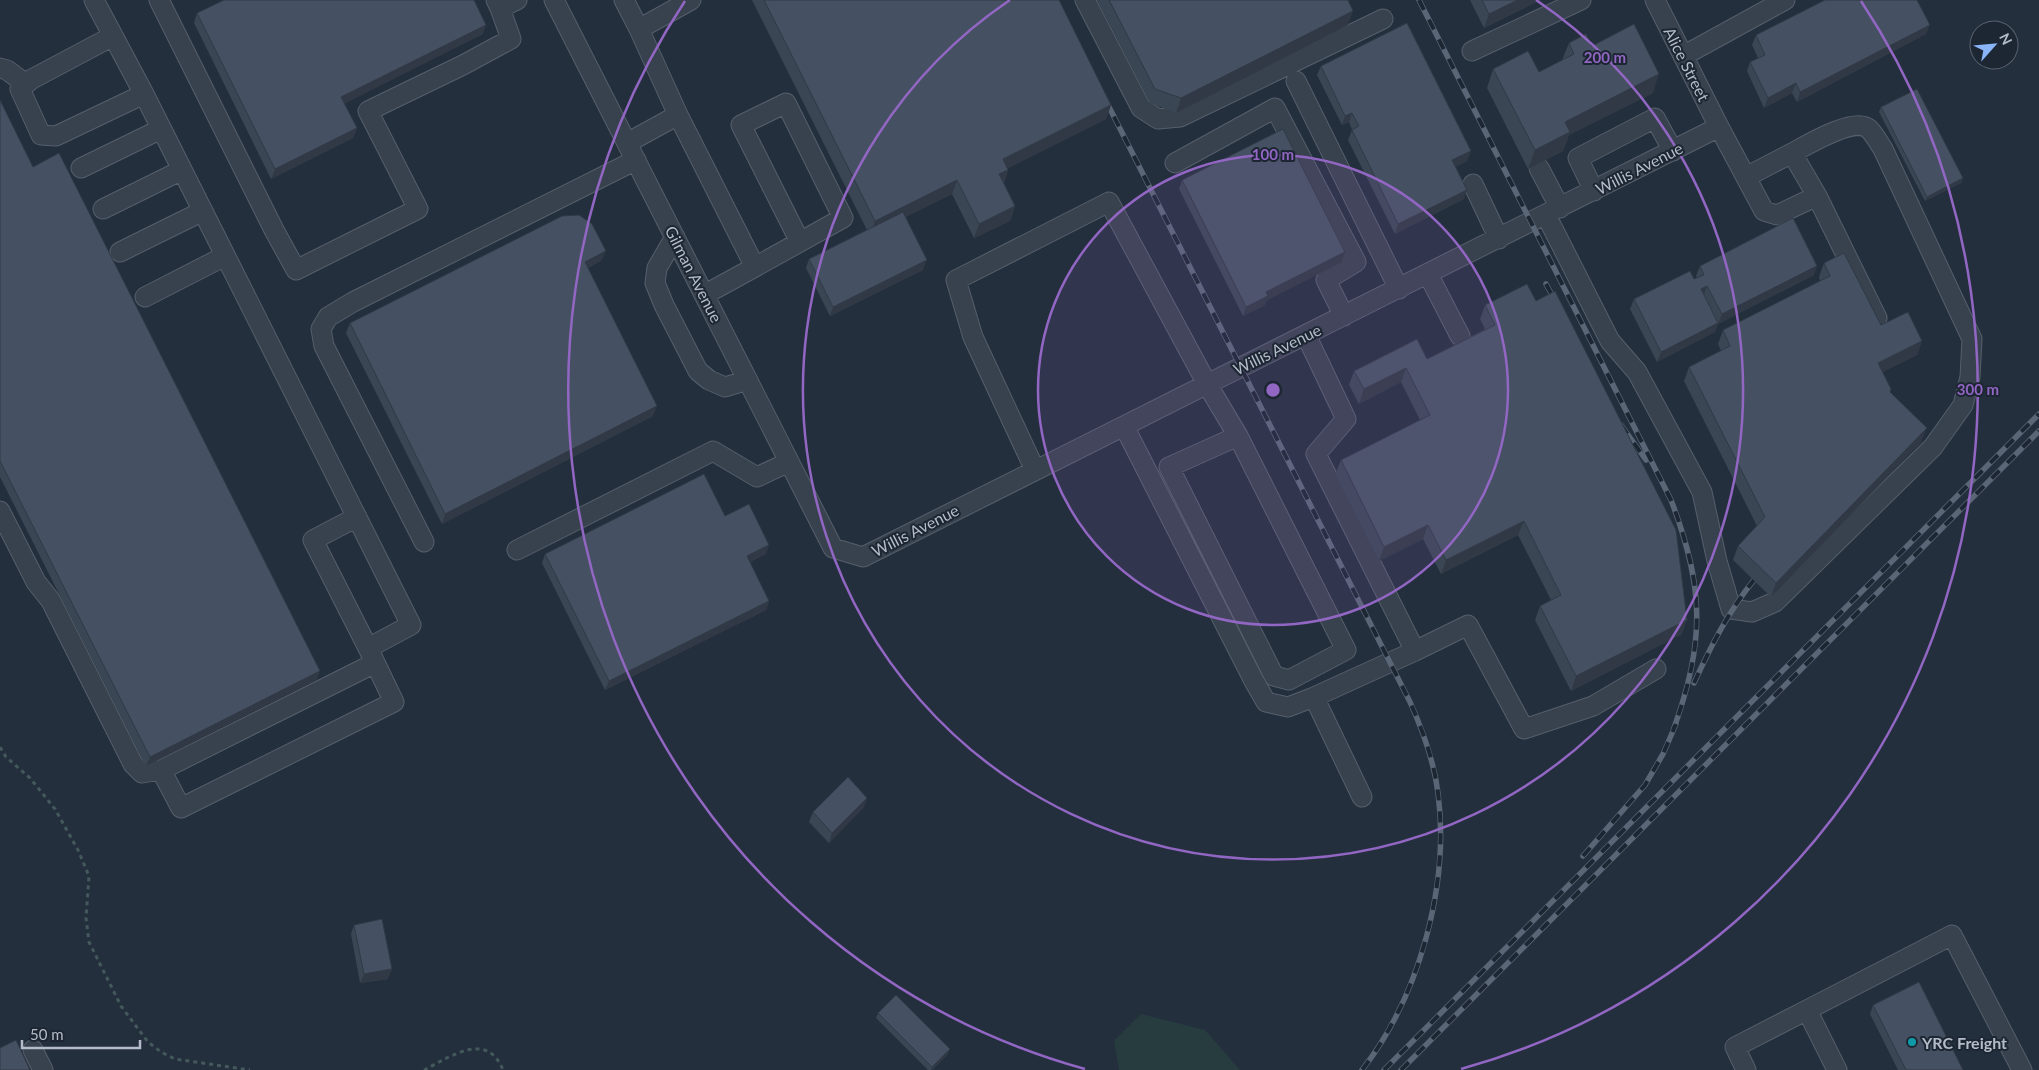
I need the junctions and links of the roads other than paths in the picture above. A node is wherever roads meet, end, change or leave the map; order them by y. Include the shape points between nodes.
1 (94, 0) edge
2 (554, 0) edge
3 (624, 0) edge
4 (1085, 0) edge
5 (1581, 0) edge
6 (1655, 0) edge
7 (1785, 0) edge
8 (164, 2) edge
9 (683, 2) edge
10 (504, 3) edge
11 (1383, 20) dead end
12 (639, 29) junction
13 (113, 36) junction
14 (1472, 51) dead end
15 (1683, 56) junction
16 (0, 68) edge
17 (1296, 81) dead end
18 (26, 84) junction
19 (144, 94) junction
20 (678, 115) junction
21 (1719, 127) junction
22 (161, 129) junction
23 (627, 143) junction
24 (1673, 150) junction
25 (1792, 154) junction
26 (636, 160) junction
27 (1175, 163) dead end
28 (82, 168) dead end
29 (1539, 168) dead end
30 (182, 170) junction
31 (1746, 177) junction
32 (1473, 184) dead end
33 (1594, 191) junction
34 (1817, 196) junction
35 (103, 209) dead end
36 (202, 211) junction
37 (1553, 212) junction
38 (675, 237) junction
39 (1499, 239) junction
40 (800, 242) junction
41 (120, 252) dead end
42 (225, 256) junction
43 (755, 267) junction
44 (1428, 274) junction
45 (1399, 289) junction
46 (704, 295) junction
47 (145, 297) dead end
48 (1344, 316) junction
49 (1877, 318) edge
50 (1306, 335) junction
51 (1460, 336) dead end
52 (748, 380) junction
53 (1208, 384) junction
54 (1124, 426) junction
55 (1238, 436) junction
56 (789, 462) junction
57 (1036, 470) junction
58 (0, 511) edge
59 (357, 517) junction
60 (424, 542) dead end
61 (833, 548) joint
62 (517, 550) dead end
63 (1415, 651) junction
64 (371, 655) junction
65 (1656, 669) dead end
66 (1314, 697) junction
67 (161, 770) junction
68 (1362, 796) dead end
69 (1807, 1010) junction
70 (33, 1050) dead end
71 (43, 1070) edge
72 (1746, 1070) edge
73 (1837, 1070) edge
74 (2022, 1070) edge

1 - 13 street
2 - 23 street, Gilman Avenue
3 - 12 street
4 - 11 street via 1141,108 1158,120 1180,117
5 - 14 street
6 - 15 street, Alice Street
7 - 15 street
8 - 10 street via 269,221 296,270 418,208 368,111 511,39
9 - 12 street
12 - 20 street
13 - 18 street
13 - 19 street
15 - 21 street, Alice Street
16 - 18 street
17 - 45 street
18 - 19 street via 20,89 41,135 56,136
19 - 22 street
20 - 23 street
20 - 43 street
21 - 24 street, Willis Avenue
21 - 31 street, Alice Street
22 - 28 street
22 - 30 street
23 - 26 street, Gilman Avenue
24 - 33 street, Willis Avenue
24 - 33 street via 1655,118 1578,158
25 - 31 street
25 - 34 street
25 - 37 street via 1819,138 1856,124 1868,128 1883,149 1972,339 1970,377 1963,405 1933,447 1776,602 1752,612 1731,608 1702,492 1637,372 1610,341
26 - 38 street, Gilman Avenue
26 - 60 street via 328,317 322,329 324,346
27 - 48 street via 1275,108 1356,262 1326,280
29 - 37 street
30 - 35 street
30 - 36 street
31 - 34 street, Alice Street via 1764,211 1777,215
32 - 39 street
33 - 37 street, Willis Avenue
34 - 49 street
36 - 41 street
36 - 42 street
37 - 39 street, Willis Avenue
38 - 46 street, Gilman Avenue
38 - 52 street via 657,268 655,282 698,371 725,387
39 - 44 street, Willis Avenue
40 - 40 street via 741,125 786,103 843,218
40 - 43 street
42 - 47 street
42 - 59 street
43 - 46 street
44 - 45 street, Willis Avenue
44 - 51 street
45 - 48 street, Willis Avenue
46 - 52 street, Gilman Avenue
48 - 50 street, Willis Avenue
50 - 53 street, Willis Avenue
50 - 63 street via 1346,419 1316,454
52 - 56 street, Gilman Avenue
53 - 54 street, Willis Avenue
53 - 55 street
53 - 57 street via 1109,202 1100,206 956,280 973,337
54 - 57 street, Willis Avenue
54 - 66 street via 1266,702 1288,707
55 - 55 street via 1169,467 1274,676 1289,680 1346,650
56 - 61 street, Gilman Avenue
56 - 62 street via 757,477 713,450
57 - 61 street, Willis Avenue via 863,556
58 - 67 street via 36,582 51,601 133,764 142,773
59 - 64 street via 411,625
59 - 64 street via 314,540
63 - 65 street via 1468,625 1524,729 1593,706
63 - 66 street
64 - 67 street
64 - 67 street via 394,702 181,808
66 - 68 street
69 - 72 street via 1734,1048
69 - 73 street
69 - 74 street via 1952,935
70 - 71 street

